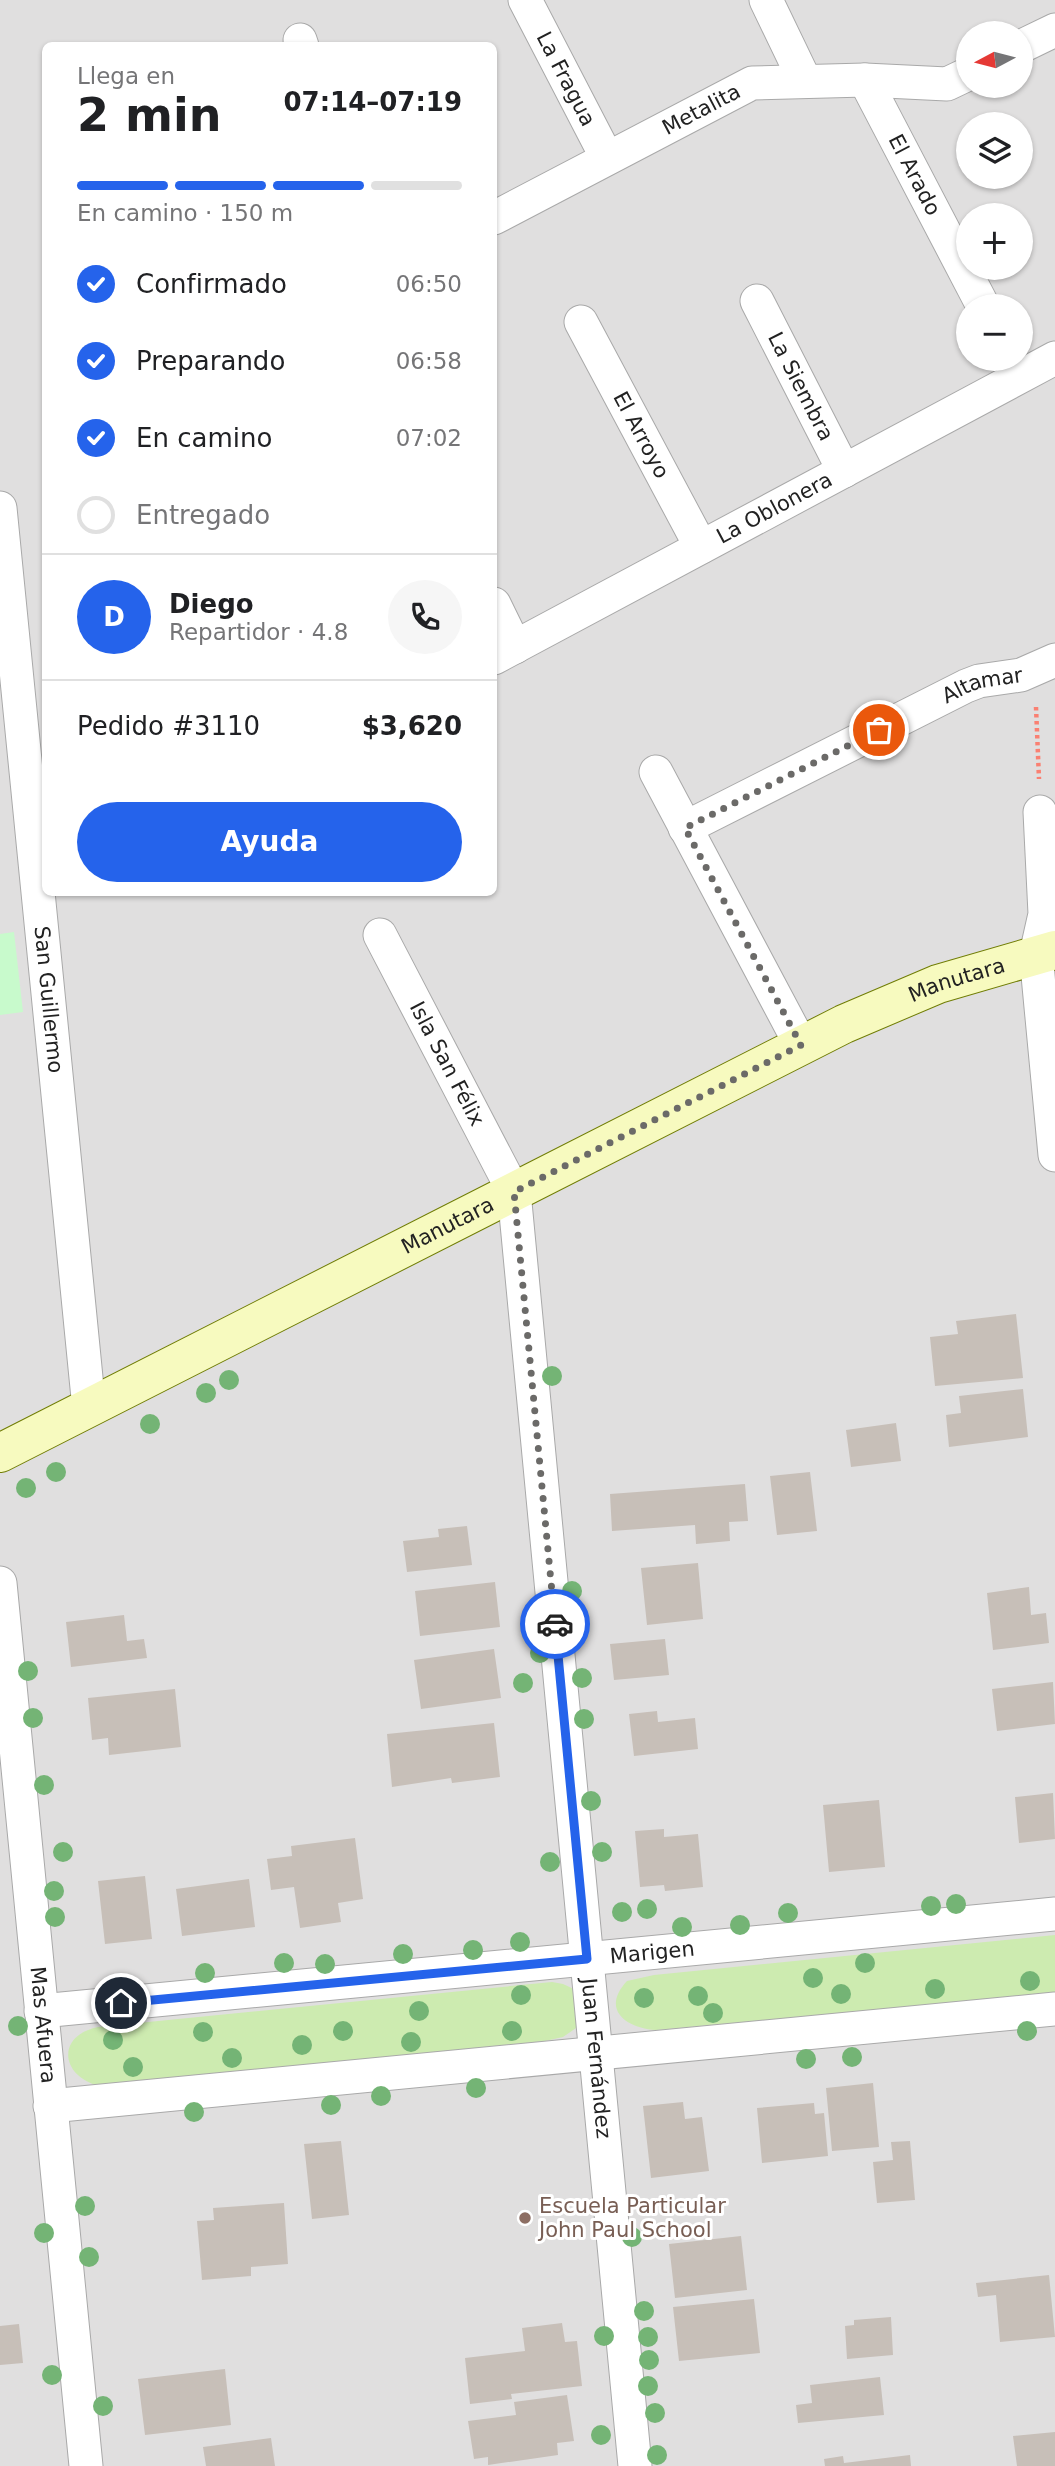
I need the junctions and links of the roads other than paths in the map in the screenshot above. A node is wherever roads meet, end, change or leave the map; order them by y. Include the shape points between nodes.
1 (525, 0) edge
2 (766, 0) edge
3 (1054, 33) edge
4 (1033, 42) edge
5 (865, 80) junction
6 (956, 80) edge
7 (805, 81) junction
8 (607, 158) junction
9 (497, 216) edge
10 (977, 294) edge
11 (757, 301) dead end
12 (581, 322) dead end
13 (1055, 358) edge
14 (1033, 364) edge
15 (1010, 371) edge
16 (844, 471) junction
17 (0, 508) edge
18 (701, 547) junction
19 (497, 618) edge
20 (504, 652) edge
21 (1045, 665) edge
22 (656, 772) dead end
23 (1040, 811) road end
24 (685, 828) junction
25 (380, 935) dead end
26 (1045, 952) edge
27 (801, 1045) junction
28 (1055, 1155) edge
29 (514, 1192) junction
30 (89, 1408) junction
31 (0, 1453) edge
32 (0, 1583) edge
33 (1055, 1914) edge
34 (587, 1959) junction
35 (1055, 2009) edge
36 (41, 2011) junction
37 (596, 2053) junction
38 (51, 2106) junction
39 (86, 2466) edge
40 (635, 2466) edge

1 - 8 street, La Fragua
2 - 7 street
3 - 4 street
5 - 6 street, Metalita via 947,84
5 - 7 street, Metalita
5 - 10 street, El Arado
7 - 8 street, Metalita via 752,83
8 - 9 street, Metalita
11 - 16 street, La Siembra
12 - 18 street, El Arroyo
13 - 14 street, La Oblonera
15 - 16 street, La Oblonera
16 - 18 street, La Oblonera
17 - 30 street, San Guillermo
18 - 20 street, La Oblonera
19 - 20 street
21 - 24 street, Altamar via 965,686
22 - 24 street
23 - 26 street
24 - 27 street
25 - 29 street, Isla San Félix
26 - 27 main road, Manutara via 938,984
26 - 28 street
27 - 29 main road, Manutara
29 - 30 main road, Manutara
29 - 34 street, Juan Fernández
30 - 31 main road, Manutara
32 - 36 street, Mas Afuera
33 - 34 street, Marigen
34 - 36 street, Marigen
34 - 37 street, Juan Fernández
35 - 37 street
36 - 38 street, Mas Afuera
37 - 38 street
37 - 40 street, Juan Fernández
38 - 39 street, Mas Afuera

